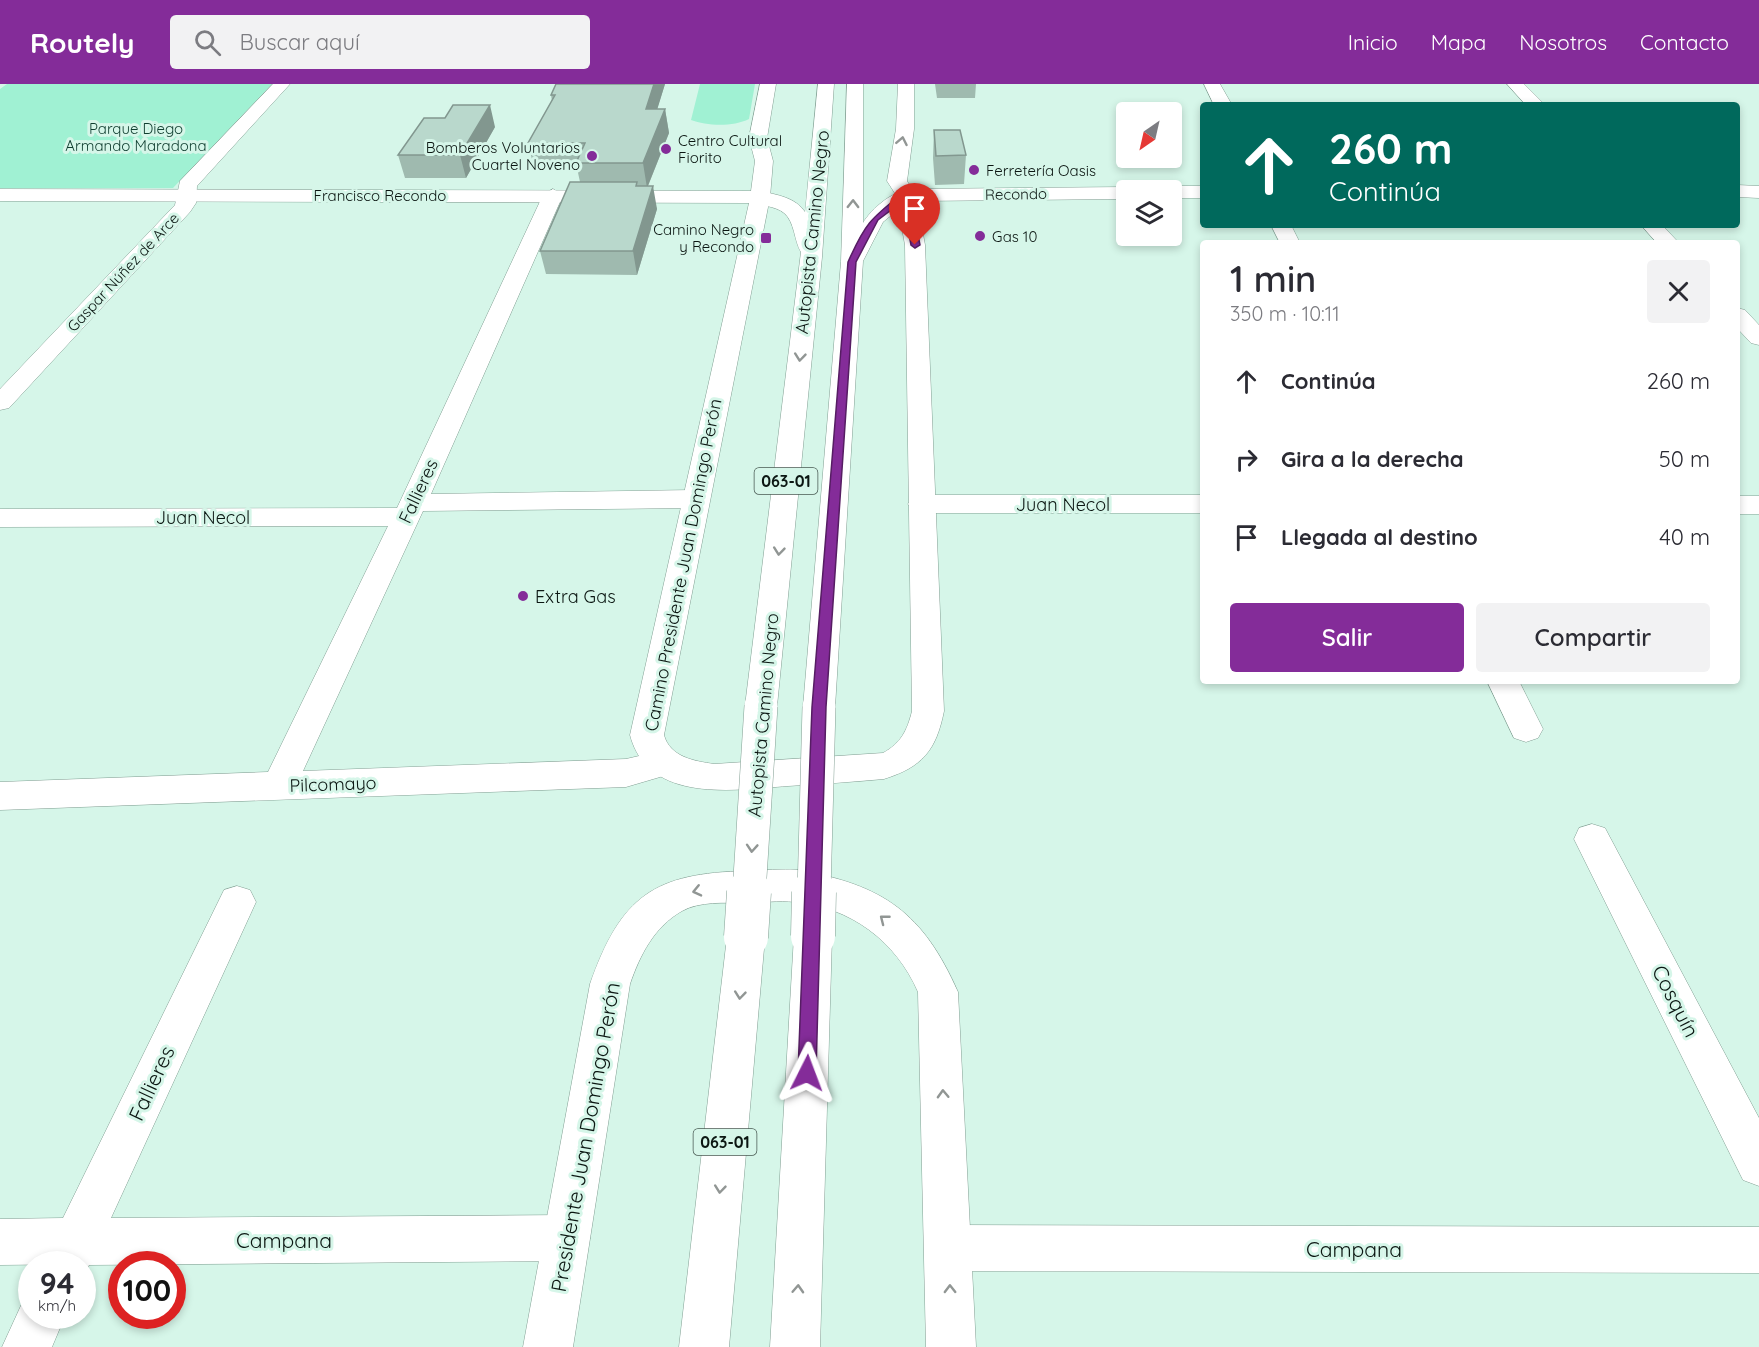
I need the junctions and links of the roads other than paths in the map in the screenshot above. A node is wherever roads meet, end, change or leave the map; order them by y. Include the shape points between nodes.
1 (282, 84) edge
2 (768, 84) edge
3 (826, 84) edge
4 (855, 84) edge
5 (906, 84) edge
6 (1212, 84) edge
7 (1515, 84) edge
8 (1221, 102) edge
9 (1533, 102) edge
10 (1740, 191) edge
11 (1182, 192) edge
12 (1200, 192) edge
13 (1759, 192) edge
14 (1116, 193) edge
15 (0, 195) edge
16 (185, 195) junction
17 (553, 195) junction
18 (906, 195) junction
19 (760, 197) junction
20 (1654, 228) edge
21 (1666, 240) edge
22 (811, 257) junction
23 (852, 262) junction
24 (1740, 318) edge
25 (1759, 338) edge
26 (0, 403) edge
27 (694, 499) junction
28 (922, 504) junction
29 (1200, 504) edge
30 (1740, 505) edge
31 (1759, 505) edge
32 (410, 510) junction
33 (0, 518) edge
34 (1504, 684) edge
35 (1526, 729) dead end
36 (665, 763) junction
37 (279, 786) junction
38 (0, 796) edge
39 (1592, 838) dead end
40 (237, 902) dead end
41 (1759, 1164) edge
42 (567, 1238) junction
43 (0, 1242) edge
44 (949, 1248) junction
45 (1759, 1250) edge
46 (57, 1251) edge
47 (71, 1251) edge
48 (96, 1252) edge
49 (35, 1329) edge
50 (27, 1347) edge
51 (548, 1347) edge
52 (704, 1347) edge
53 (795, 1347) edge
54 (951, 1347) edge

1 - 16 main road, Gaspar Núñez de Arce via 187,184
2 - 19 main road, Camino Presidente Juan Domingo Perón via 758,138 765,161
3 - 22 main road, Autopista Camino Negro / 063-01
23 -> 4 main road, Autopista Camino Negro / 063-01
18 -> 5 main road, Camino Presidente Juan Domingo Perón via 897,181 905,129
6 - 8 main road
7 - 9 main road
10 - 13 main road
11 - 12 main road
14 - 18 main road, Recondo
15 - 16 main road, Francisco Recondo
16 - 17 main road, Francisco Recondo
16 - 26 main road, Gaspar Núñez de Arce via 183,208
17 - 19 main road, Francisco Recondo
17 - 32 main road, Fallieres
18 - 23 main road via 866,230
18 - 28 main road, Camino Presidente Juan Domingo Perón via 915,245
19 - 22 main road, Francisco Recondo via 782,202 798,213
19 - 27 main road, Camino Presidente Juan Domingo Perón
20 - 21 main road
22 -> 52 main road, Autopista Camino Negro / 063-01, bridge via 761,706 746,937
53 -> 23 main road, Autopista Camino Negro / 063-01, bridge via 819,707
24 - 25 main road
27 - 32 main road, Juan Necol
27 - 36 main road, Camino Presidente Juan Domingo Perón via 646,735 648,747
28 - 29 main road, Juan Necol
28 - 36 main road, Camino Presidente Juan Domingo Perón via 928,711 924,731 915,747 901,761 884,766 714,778 686,773
30 - 31 main road
32 - 33 main road, Juan Necol
32 - 37 main road, Fallieres
34 - 35 main road
36 - 37 main road, Pilcomayo via 626,773
37 - 38 main road, Pilcomayo
39 - 41 main road, Cosquín
40 - 47 main road, Fallieres
44 -> 42 main road, Presidente Juan Domingo Perón via 938,992 928,964 882,916 850,899 797,886 697,889 662,903 638,924 623,947 610,984
42 - 48 main road, Campana
42 - 51 main road, Presidente Juan Domingo Perón
43 - 46 main road, Campana
44 - 45 main road, Campana
54 -> 44 main road, Presidente Juan Domingo Perón
49 - 50 main road

